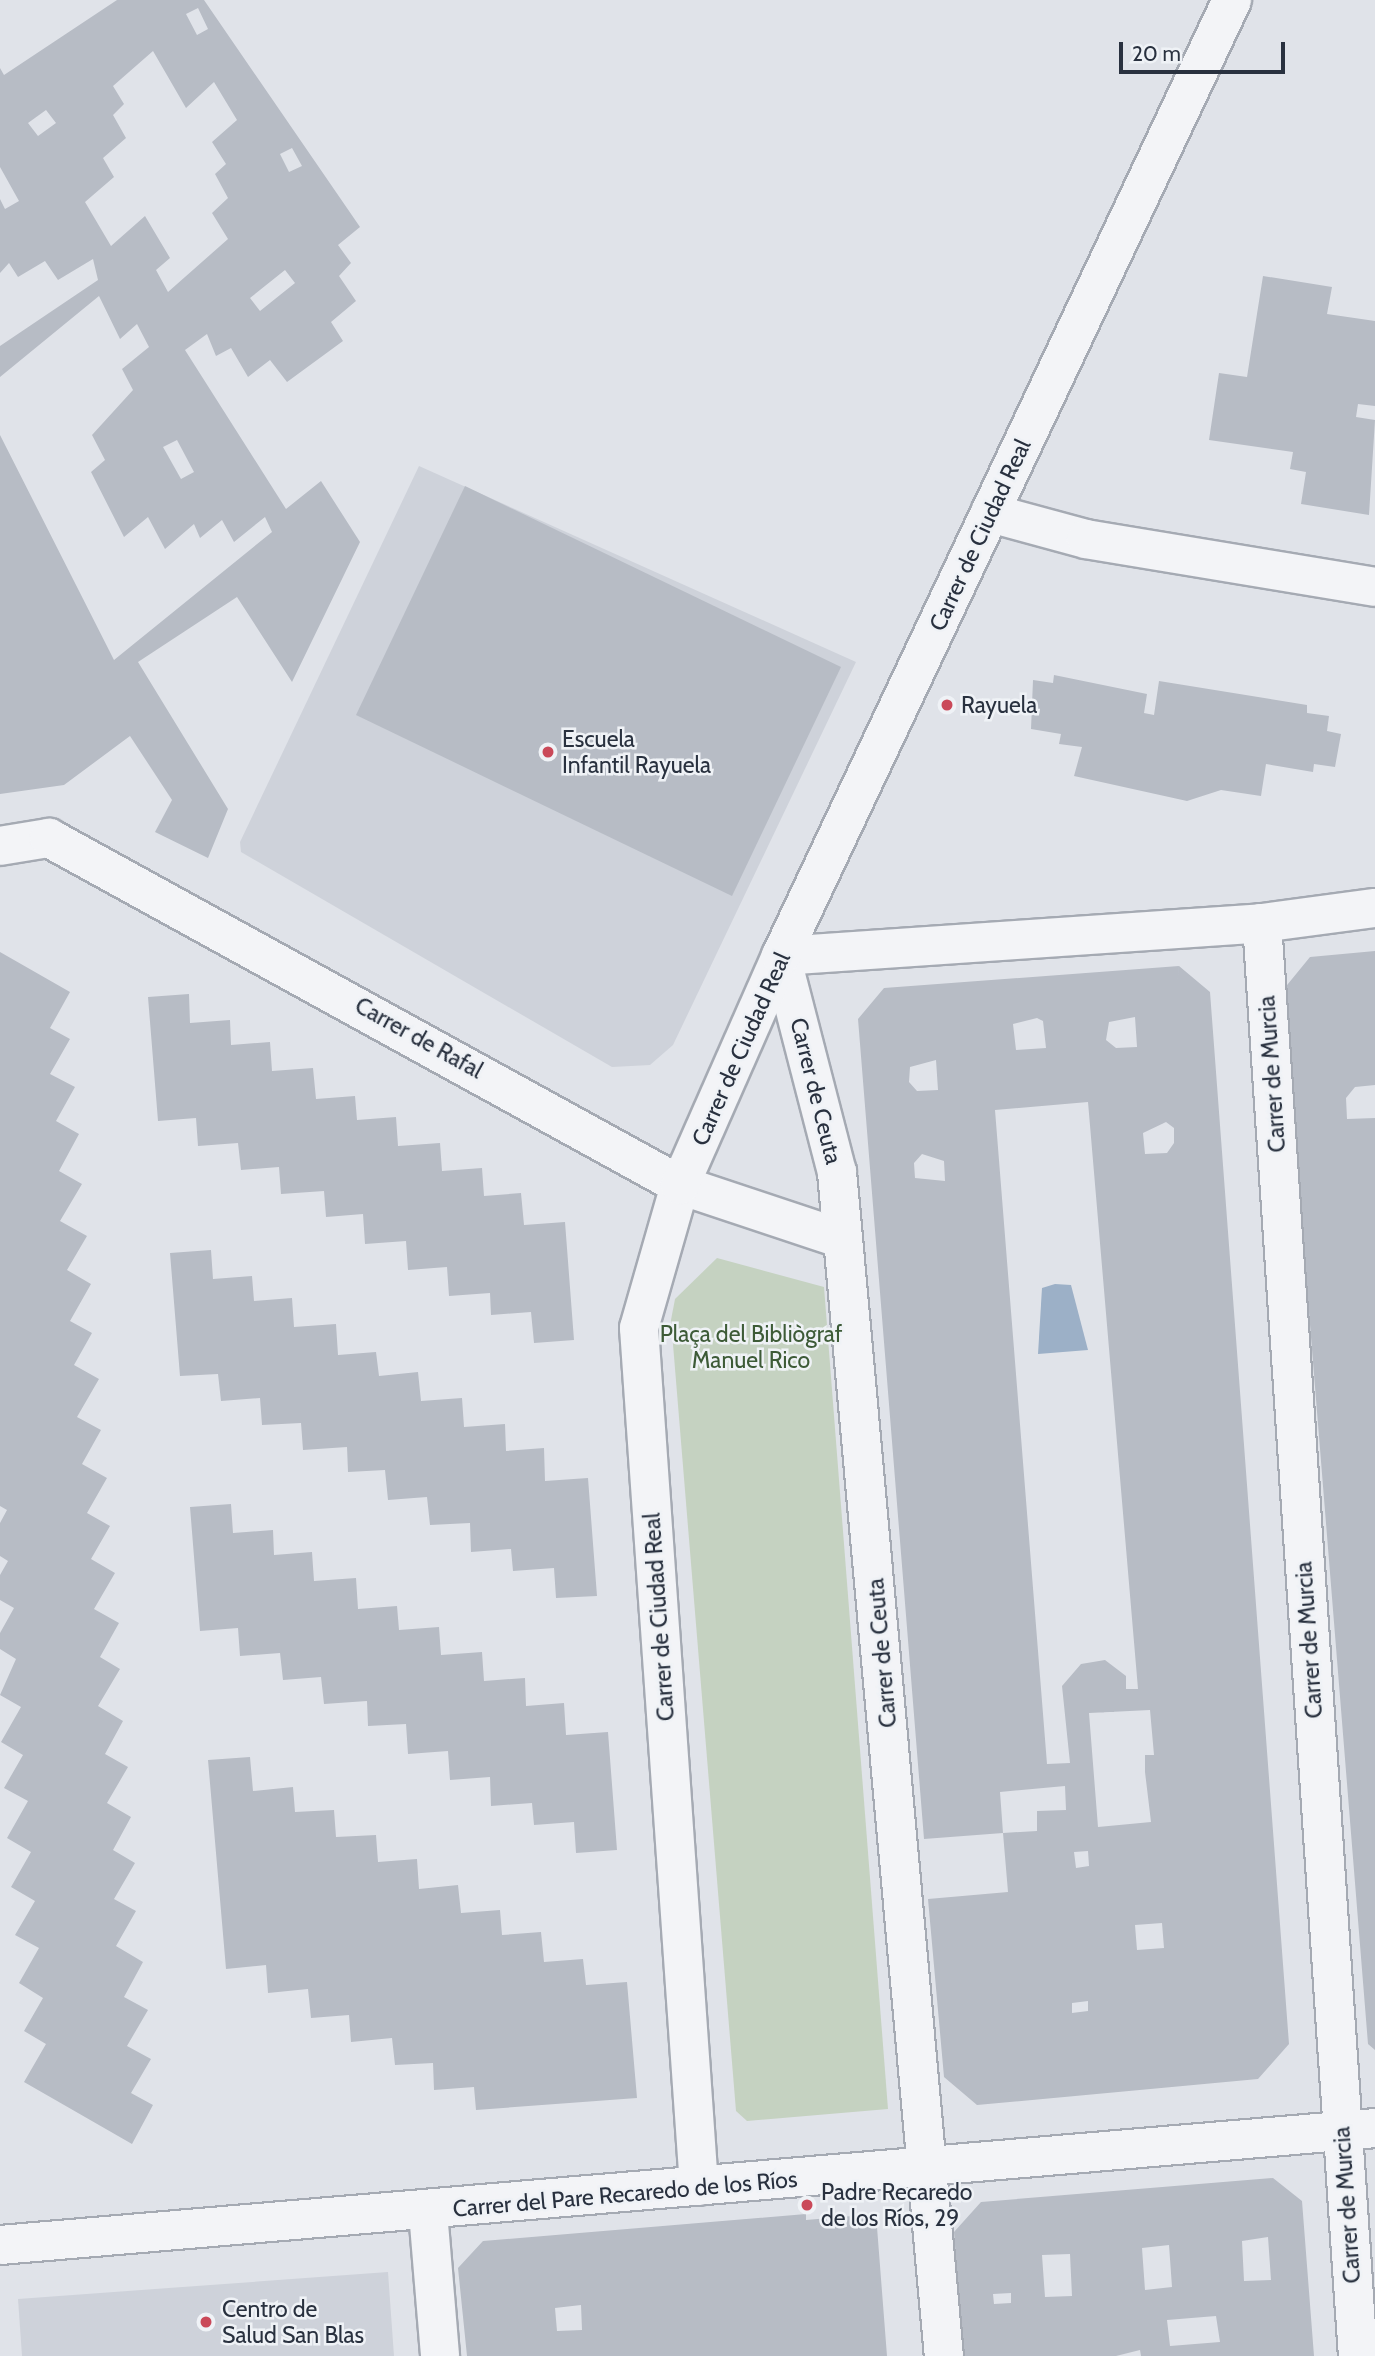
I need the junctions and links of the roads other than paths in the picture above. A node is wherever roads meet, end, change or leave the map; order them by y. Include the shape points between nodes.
1 (1232, 0) edge
2 (990, 513) junction
3 (1375, 587) edge
4 (0, 846) edge
5 (1375, 908) edge
6 (1262, 923) junction
7 (781, 956) junction
8 (680, 1185) junction
9 (842, 1239) junction
10 (1358, 2130) edge
11 (932, 2170) junction
12 (699, 2186) junction
13 (428, 2212) junction
14 (0, 2245) edge
15 (440, 2356) edge
16 (944, 2356) edge
17 (1358, 2356) edge

1 - 2 street, Carrer de Ciudad Real
2 - 3 street via 1086,539
2 - 7 street, Carrer de Ciudad Real
4 - 8 street, Carrer de Rafal via 49,838
5 - 6 street
6 - 7 street
6 - 10 street, Carrer de Murcia
7 - 8 street, Carrer de Ciudad Real
7 - 9 street, Carrer de Ceuta via 837,1172
8 - 9 street, Carrer de Rafal
8 - 12 street, Carrer de Ciudad Real via 639,1328
9 - 11 street, Carrer de Ceuta
10 - 11 street, Carrer del Pare Recaredo de los Ríos
10 - 17 street, Carrer de Murcia
11 - 12 street, Carrer del Pare Recaredo de los Ríos
11 - 16 street, Carrer de Ceuta
12 - 13 street, Carrer del Pare Recaredo de los Ríos
13 - 14 street, Carrer del Pare Recaredo de los Ríos
13 - 15 street

